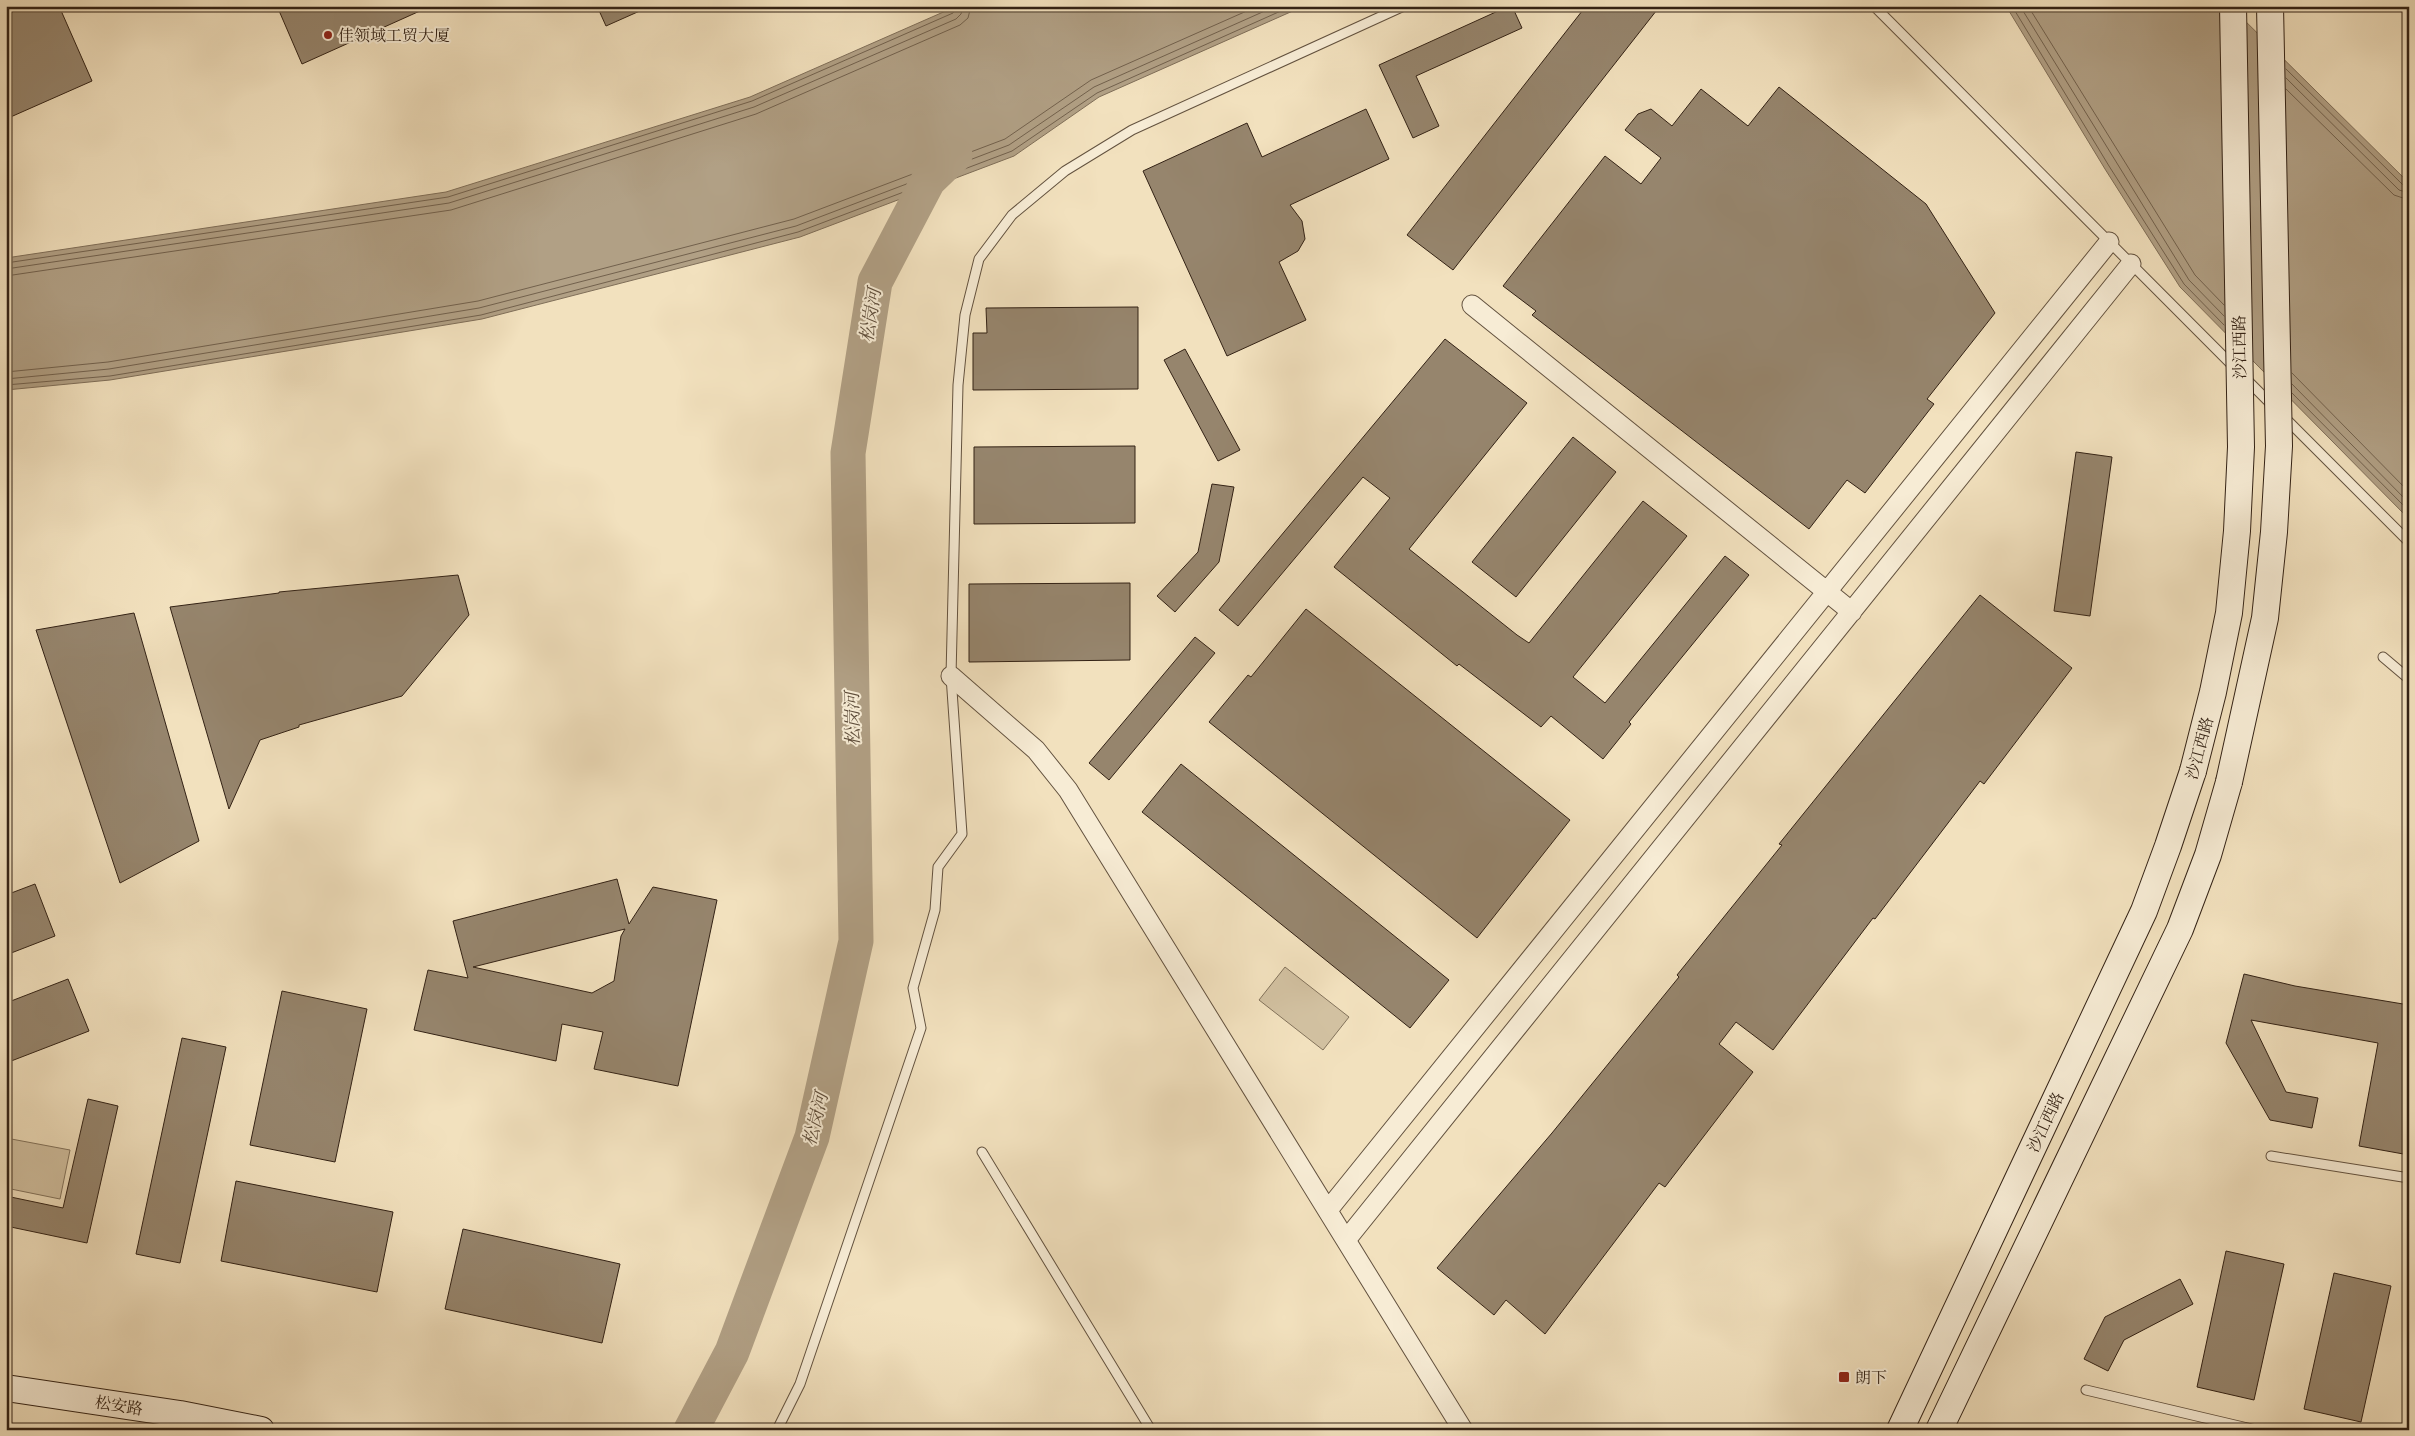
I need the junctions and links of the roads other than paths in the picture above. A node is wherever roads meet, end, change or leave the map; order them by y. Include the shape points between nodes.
1 (1404, 6) edge
2 (1874, 6) edge
3 (2233, 6) edge
4 (2270, 6) edge
5 (2109, 242) junction
6 (2132, 264) junction
7 (1472, 306) dead end
8 (2409, 542) edge
9 (1827, 592) junction
10 (1852, 612) junction
11 (2384, 657) dead end
12 (951, 676) junction
13 (2409, 679) edge
14 (982, 1152) dead end
15 (2271, 1156) dead end
16 (2409, 1178) edge
17 (1328, 1210) junction
18 (1346, 1240) junction
19 (6, 1388) edge
20 (2086, 1390) dead end
21 (262, 1430) edge
22 (777, 1430) edge
23 (1151, 1430) edge
24 (1463, 1430) edge
25 (1900, 1430) edge
26 (1939, 1430) edge
27 (2256, 1430) edge

1 - 12 lane via 1132,130 1065,171 1027,202 1012,215 979,259 965,315 958,385
2 - 5 lane
3 - 25 street, 沙江西路, bridge via 2241,447 2229,613 2213,692 2193,771 2144,911
4 - 26 street, bridge via 2279,446 2265,618 2229,782 2208,855 2180,929
5 - 6 lane
5 - 9 street
6 - 8 lane
6 - 10 street
7 - 9 street
9 - 10 street
9 - 17 street
10 - 18 street
11 - 13 lane
12 - 17 street via 1036,750 1068,790
12 - 22 lane via 962,834 938,867 935,910 913,988 921,1028 800,1384
14 - 23 lane
15 - 16 lane
17 - 18 street
18 - 24 street
19 - 21 street, 松安路 via 180,1414
20 - 27 lane

